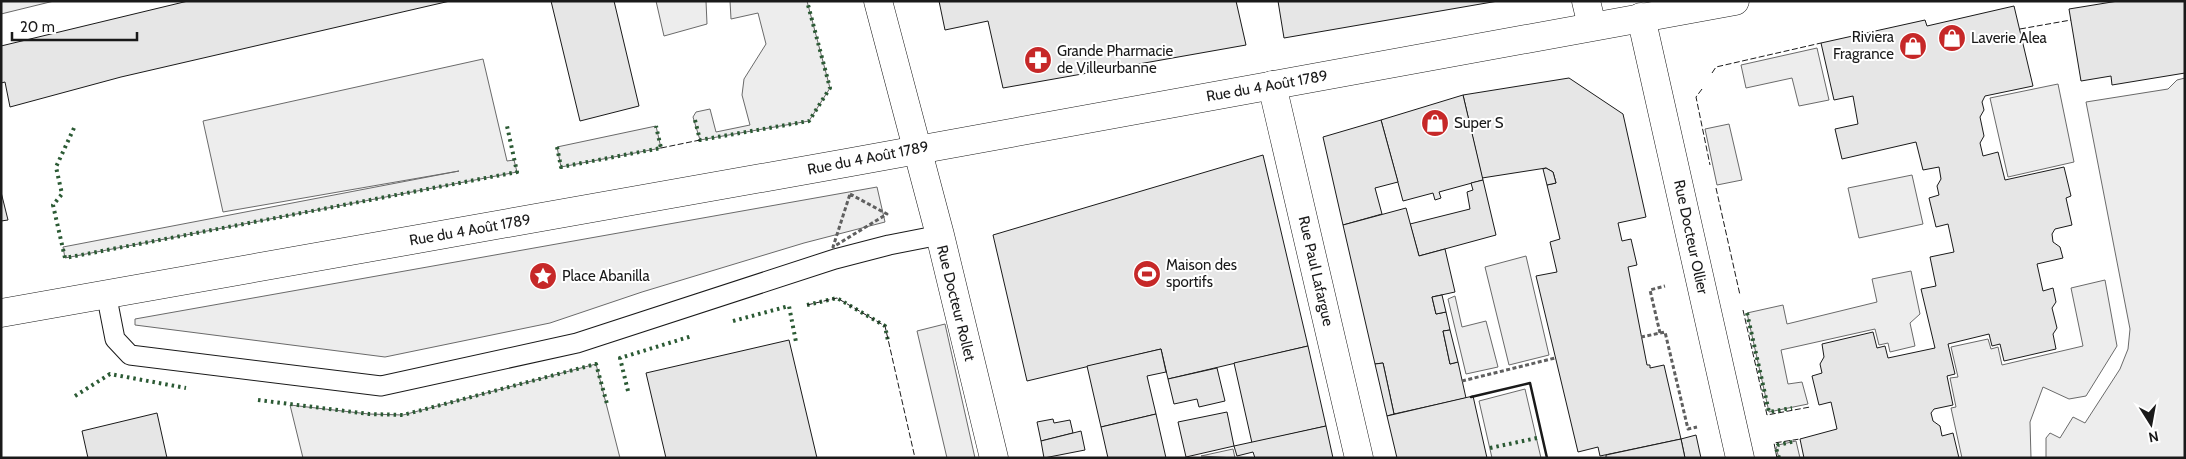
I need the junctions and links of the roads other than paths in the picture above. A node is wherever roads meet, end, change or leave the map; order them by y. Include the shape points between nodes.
1 (878, 1) edge
2 (1735, 1) edge
3 (1589, 14) edge
4 (1641, 17) junction
5 (1272, 85) junction
6 (918, 148) junction
7 (940, 235) junction
8 (106, 293) junction
9 (1, 313) edge
10 (994, 458) edge
11 (1359, 458) edge
12 (1740, 458) edge

1 - 6 main road, Rue Docteur Rollet
2 - 4 main road, Rue du 4 Août 1789
3 - 4 main road, Rue du 4 Août 1789
3 - 5 main road, Rue du 4 Août 1789
4 - 12 main road, Rue Docteur Ollier
5 - 6 main road, Rue du 4 Août 1789
5 - 11 main road, Rue Paul Lafargue
6 - 7 main road, Rue Docteur Rollet
6 - 8 main road, Rue du 4 Août 1789
7 - 8 lane via 889,244 835,259 577,343 381,386 130,355 115,339
7 - 10 main road, Rue Docteur Rollet
8 - 9 main road, Rue du 4 Août 1789

